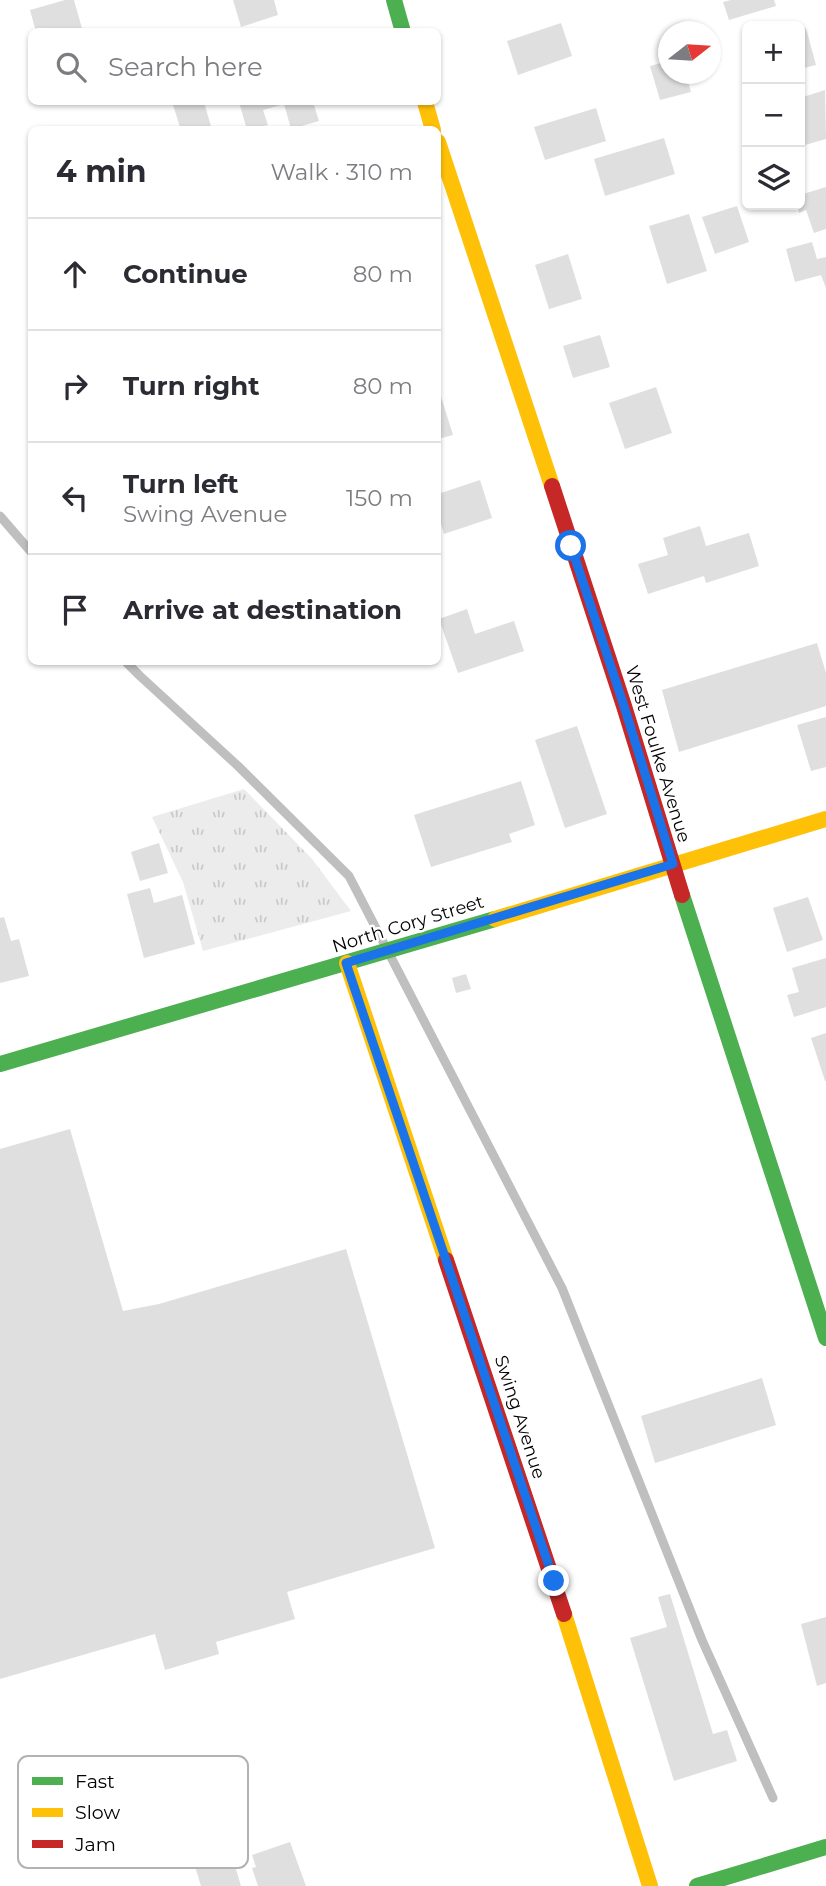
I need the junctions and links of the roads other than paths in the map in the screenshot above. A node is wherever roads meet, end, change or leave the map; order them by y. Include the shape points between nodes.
1 (394, 0) edge
2 (402, 28) edge
3 (426, 105) edge
4 (432, 126) edge
5 (441, 151) edge
6 (826, 818) edge
7 (673, 864) junction
8 (346, 963) junction
9 (0, 1063) edge
10 (826, 1338) edge
11 (826, 1847) edge
12 (650, 1886) edge
13 (697, 1886) edge

1 - 2 street
3 - 4 street
5 - 7 street, West Foulke Avenue
6 - 7 street, North Cory Street
7 - 8 street, North Cory Street
7 - 10 street, West Foulke Avenue
8 - 9 street, North Cory Street
8 - 12 street, Swing Avenue via 554,1581
11 - 13 street

